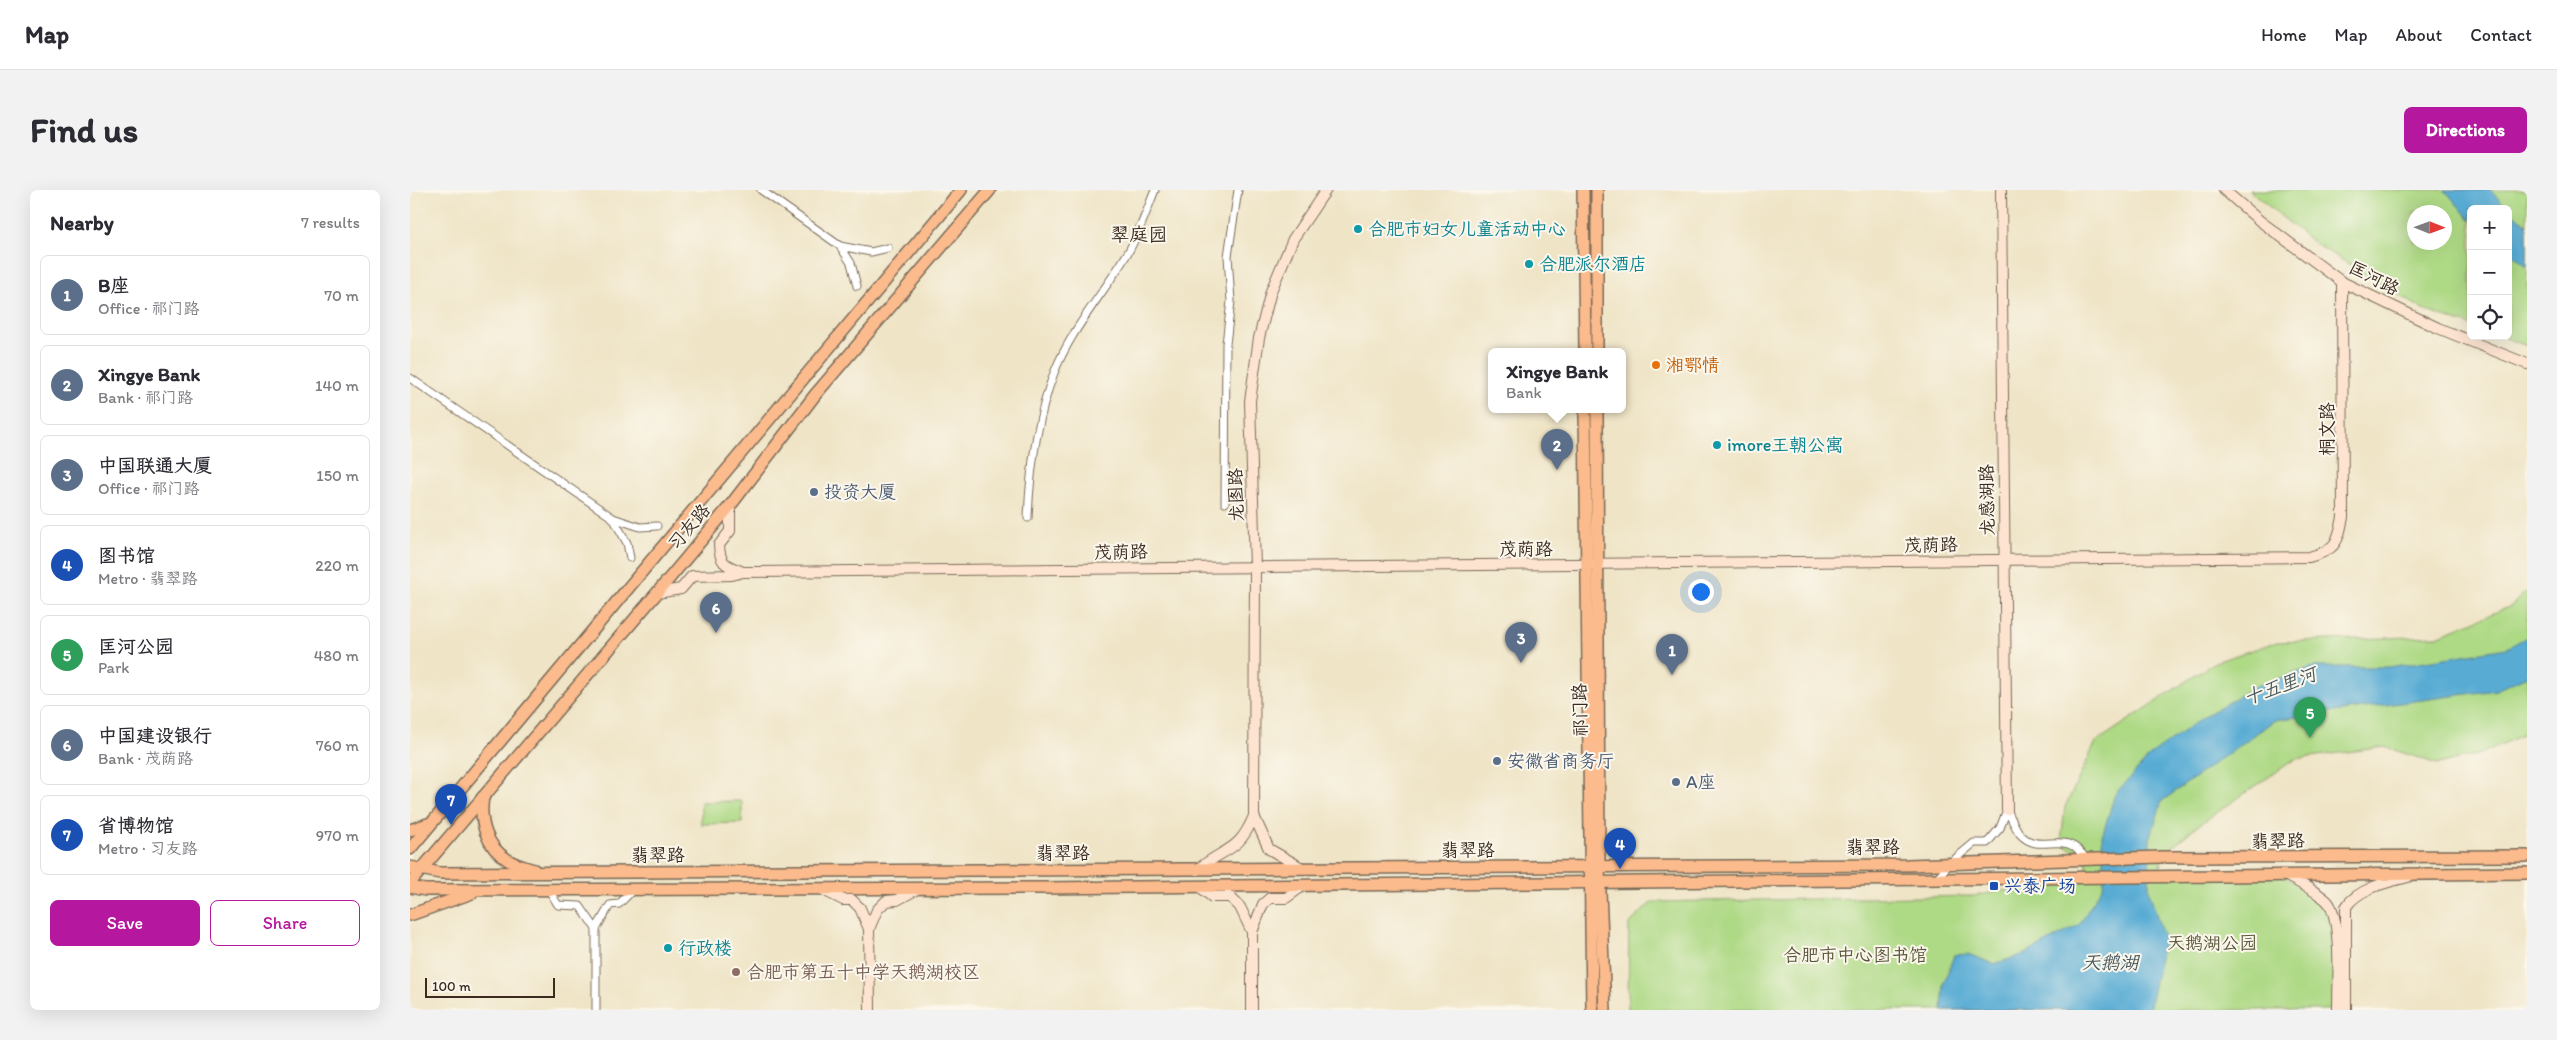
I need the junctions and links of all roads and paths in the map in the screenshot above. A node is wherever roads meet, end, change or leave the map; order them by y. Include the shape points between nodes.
1 (761, 190) edge
2 (961, 190) edge
3 (990, 190) edge
4 (1155, 190) edge
5 (1238, 190) edge
6 (1326, 190) edge
7 (1583, 190) edge
8 (1598, 190) edge
9 (2001, 190) edge
10 (2224, 190) edge
11 (840, 246) junction
12 (888, 248) dead end
13 (2342, 282) junction
14 (857, 286) dead end
15 (1585, 348) edge
16 (1597, 348) edge
17 (2527, 364) edge
18 (410, 378) edge
19 (1585, 413) edge
20 (1597, 413) edge
21 (1225, 503) dead end
22 (730, 506) junction
23 (613, 518) junction
24 (1028, 518) dead end
25 (657, 526) dead end
26 (2309, 557) joint
27 (630, 558) dead end
28 (2004, 560) junction
29 (1592, 565) junction
30 (1255, 567) junction
31 (743, 572) junction
32 (657, 593) junction
33 (483, 797) junction
34 (2007, 810) junction
35 (1254, 816) junction
36 (432, 822) junction
37 (410, 830) edge
38 (410, 849) edge
39 (2527, 856) edge
40 (2086, 859) junction
41 (1950, 864) junction
42 (1594, 867) junction
43 (416, 868) edge
44 (1303, 869) junction
45 (1198, 870) junction
46 (540, 873) junction
47 (2527, 873) edge
48 (2426, 874) junction
49 (2285, 875) junction
50 (1937, 878) junction
51 (1594, 882) junction
52 (410, 883) edge
53 (1304, 885) junction
54 (1198, 886) junction
55 (410, 887) edge
56 (919, 888) junction
57 (634, 889) junction
58 (821, 889) junction
59 (482, 890) junction
60 (549, 890) junction
61 (410, 915) edge
62 (869, 928) junction
63 (596, 929) junction
64 (1252, 932) junction
65 (596, 1010) edge
66 (870, 1010) edge
67 (1252, 1010) edge
68 (1592, 1010) edge
69 (1605, 1010) edge
70 (2338, 1010) edge
71 (2346, 1010) edge

1 - 11 street
2 - 36 main road, 习友路
3 - 22 main road, 习友路 via 815,395
4 - 24 street via 1129,251 1076,330 1054,372 1030,476
5 - 21 street via 1228,256 1230,301 1226,336
6 - 30 street, 龙图路 via 1293,239 1271,291 1259,338 1250,401
7 - 15 main road
8 - 16 main road
9 - 28 street, 龙感湖路
10 - 13 street, 匡河路
11 - 12 street via 871,252
11 - 14 street via 851,263
13 - 17 street, 匡河路 via 2438,328
13 - 26 street, 桐文路 via 2343,517 2339,541 2325,553
18 - 23 street
19 - 29 main road, 祁门路
20 - 29 main road, 祁门路
22 - 31 street via 730,531 719,545 720,558 726,566
22 - 32 main road, 习友路
23 - 25 street via 640,527
23 - 27 street via 627,543
26 - 28 street, 茂荫路
28 - 29 street, 茂荫路
28 - 34 street, 龙感湖路
29 - 30 street, 茂荫路
29 - 42 main road, 祁门路
30 - 31 street, 茂荫路
30 - 35 street, 龙图路
31 - 32 street, 茂荫路 via 692,576 681,589
32 - 33 main road, 习友路
33 - 43 main road, 习友路
33 - 46 main road via 482,821 490,845 507,860
34 - 40 street via 2020,834 2032,843 2067,842 2078,848
34 - 41 street via 2000,828 1987,843 1974,843
35 - 44 street via 1269,849
35 - 45 street via 1246,835 1231,850 1210,859
36 - 37 main road
36 - 38 main road, 习友路
39 - 40 main road, 翡翠路
40 - 41 main road, 翡翠路
41 - 42 main road, 翡翠路
41 - 50 street
42 - 44 main road, 翡翠路
42 - 51 main road, 祁门路
43 - 46 main road, 翡翠路 via 440,873
43 - 52 main road, 习友路
44 - 45 main road, 翡翠路
45 - 46 main road, 翡翠路
47 - 48 main road, 翡翠路
48 - 49 main road, 翡翠路
48 - 71 street via 2385,883 2352,897 2346,907
49 - 50 main road, 翡翠路
49 - 70 street via 2326,900 2334,910
50 - 51 main road, 翡翠路
51 - 53 main road, 翡翠路
51 - 68 main road, 祁门路
51 - 69 main road, 祁门路
53 - 54 main road, 翡翠路
53 - 64 street via 1286,898 1270,898 1262,904
54 - 56 main road, 翡翠路
54 - 64 street via 1212,897 1230,897 1240,908
55 - 59 main road, 翡翠路
56 - 58 main road, 翡翠路
56 - 62 street via 897,900 886,901 877,910
57 - 58 main road, 翡翠路
57 - 60 main road, 翡翠路
57 - 63 street via 619,904 610,905
58 - 62 street via 843,900 852,900 860,908
59 - 60 main road, 翡翠路
59 - 61 main road
60 - 63 street via 558,905 580,906
62 - 66 street
63 - 65 street
64 - 67 street

